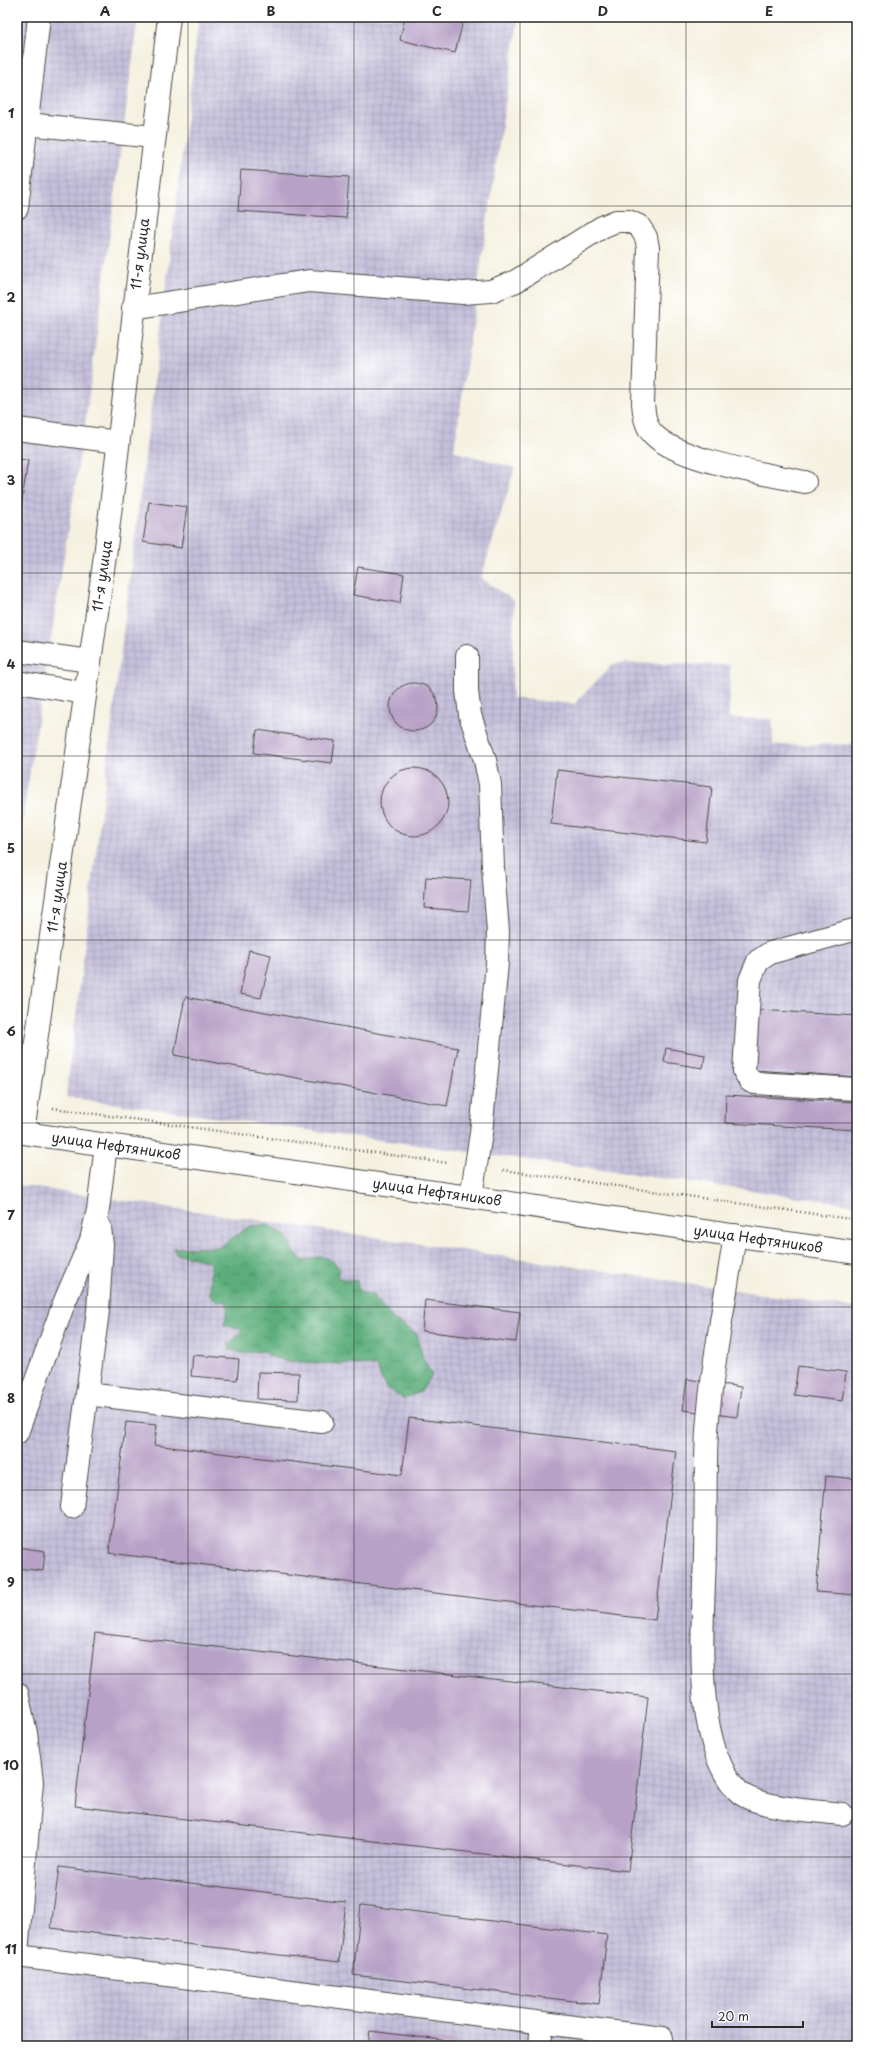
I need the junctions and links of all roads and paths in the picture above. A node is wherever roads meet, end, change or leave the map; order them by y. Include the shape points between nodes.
1 (39, 17) edge
2 (169, 17) edge
3 (27, 124) junction
4 (154, 137) junction
5 (17, 208) edge
6 (133, 308) junction
7 (17, 429) edge
8 (118, 442) junction
9 (805, 482) dead end
10 (17, 650) edge
11 (467, 656) dead end
12 (90, 661) junction
13 (17, 682) edge
14 (86, 693) junction
15 (857, 929) edge
16 (857, 1089) edge
17 (27, 1104) junction
18 (20, 1133) edge
19 (106, 1145) junction
20 (476, 1167) junction
21 (471, 1197) junction
22 (98, 1210) junction
23 (857, 1220) edge
24 (735, 1235) junction
25 (857, 1253) edge
26 (87, 1394) junction
27 (322, 1422) dead end
28 (17, 1433) edge
29 (72, 1507) dead end
30 (17, 1693) edge
31 (842, 1814) dead end
32 (17, 1953) edge
33 (17, 1956) edge
34 (542, 2022) junction
35 (662, 2038) dead end
36 (540, 2046) edge

1 - 3 street
2 - 4 street, 11-я улица
3 - 4 street
3 - 5 street
4 - 6 street, 11-я улица
6 - 8 street, 11-я улица
6 - 9 street via 309,281 463,293 491,291 536,270 602,227 616,221 628,221 639,226 646,237 648,248 643,403 644,419 652,434 669,447 711,462
7 - 8 street
8 - 12 street, 11-я улица
10 - 12 street
11 - 20 street via 470,715 490,784 498,932 485,1095
12 - 14 street, 11-я улица
13 - 14 street
14 - 17 street, 11-я улица
15 - 16 street via 770,953 758,961 750,980 744,1071 750,1081 755,1083
17 - 18 street, 11-я улица
17 - 20 path
18 - 19 street, улица Нефтяников
19 - 21 street, улица Нефтяников
19 - 22 street
20 - 21 street
20 - 23 path
21 - 24 street, улица Нефтяников
22 - 26 street via 102,1244 98,1311
22 - 28 street via 91,1240 64,1303
24 - 25 street, улица Нефтяников
24 - 31 street via 707,1430 703,1651 705,1708 714,1750 723,1773 739,1792 760,1803
26 - 27 street
26 - 29 street
30 - 32 street via 26,1733 32,1782
33 - 34 street
34 - 35 street
34 - 36 street

